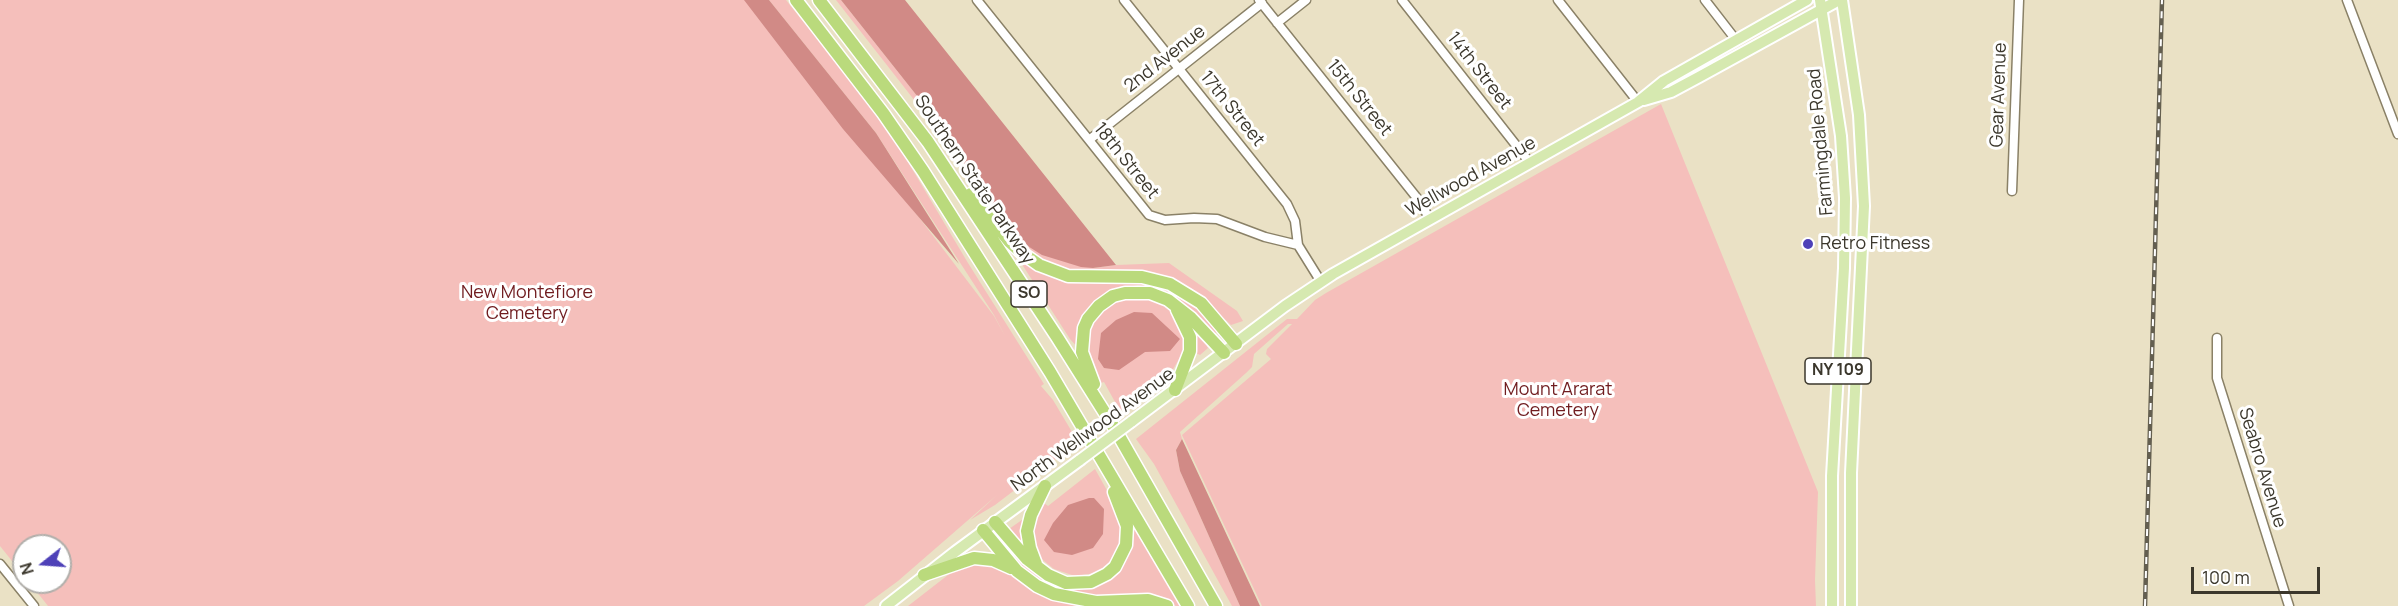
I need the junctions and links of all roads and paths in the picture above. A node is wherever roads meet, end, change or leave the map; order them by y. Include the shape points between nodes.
1 (796, 0) edge
2 (819, 0) edge
3 (977, 0) edge
4 (1124, 0) edge
5 (1306, 0) edge
6 (1402, 0) edge
7 (1558, 0) edge
8 (1705, 0) edge
9 (1807, 0) edge
10 (1840, 0) edge
11 (2019, 0) edge
12 (2347, 0) edge
13 (1260, 2) edge
14 (1821, 5) edge
15 (1277, 23) junction
16 (1736, 40) junction
17 (1179, 69) junction
18 (1638, 102) junction
19 (2398, 134) edge
20 (1089, 140) junction
21 (942, 161) junction
22 (1530, 163) junction
23 (2012, 191) dead end
24 (1430, 219) junction
25 (1298, 245) junction
26 (1321, 282) junction
27 (1173, 304) junction
28 (2217, 338) dead end
29 (1236, 344) junction
30 (1224, 353) junction
31 (1175, 390) junction
32 (1084, 428) junction
33 (1114, 429) junction
34 (1045, 486) junction
35 (995, 522) junction
36 (983, 531) junction
37 (0, 564) edge
38 (1038, 568) junction
39 (1017, 570) junction
40 (924, 575) junction
41 (34, 606) edge
42 (886, 606) edge
43 (1167, 606) edge
44 (1188, 606) edge
45 (1216, 606) edge
46 (1832, 606) edge
47 (1851, 606) edge
48 (2289, 606) edge

1 - 32 highway, Southern State Parkway / SO via 910,152
2 - 21 highway, Southern State Parkway / SO
3 - 20 street, 18th Street
4 - 17 street, 17th Street
5 - 15 street
6 - 22 street, 14th Street
7 - 18 street
8 - 16 street
9 - 16 main road
10 - 14 main road
10 - 47 main road, Farmingdale Road / NY 109 via 1858,115 1864,206 1851,464
11 - 23 street, Gear Avenue
12 - 19 street
13 - 15 street, 15th Street
13 - 17 street, 2nd Avenue
14 - 18 main road via 1671,92
14 - 46 main road, Farmingdale Road / NY 109 via 1841,136 1845,198 1833,476
15 - 24 street, 15th Street
16 - 18 main road via 1664,81
17 - 20 street, 2nd Avenue
17 - 25 street, 17th Street via 1287,204 1295,221
18 - 22 main road, Wellwood Avenue
20 - 25 street, 18th Street via 1153,218 1217,219
21 - 29 highway via 1009,241 1033,262 1068,276 1142,277 1170,284 1201,303
21 - 33 highway, Southern State Parkway / SO
22 - 24 main road, Wellwood Avenue
24 - 26 main road, Wellwood Avenue
25 - 26 street
26 - 29 main road, North Wellwood Avenue
27 - 30 highway
27 - 31 highway via 1190,342 1189,358
27 - 33 highway via 1150,293 1125,293 1103,302 1086,323 1082,340 1085,362
28 - 48 street, Seabro Avenue via 2217,378
29 - 30 main road, North Wellwood Avenue
30 - 31 main road, North Wellwood Avenue
31 - 34 main road, North Wellwood Avenue, bridge
32 - 38 highway via 1124,516 1128,535 1125,550 1111,571 1090,582 1066,583
32 - 44 highway, Southern State Parkway / SO
33 - 45 highway, Southern State Parkway / SO
34 - 35 main road, North Wellwood Avenue
34 - 38 highway via 1028,531
35 - 36 main road, North Wellwood Avenue
35 - 38 highway
36 - 39 highway
36 - 40 main road, North Wellwood Avenue
37 - 41 street
39 - 40 highway via 978,557
39 - 43 highway via 1037,586 1070,598 1096,602 1148,600
40 - 42 main road, North Wellwood Avenue

